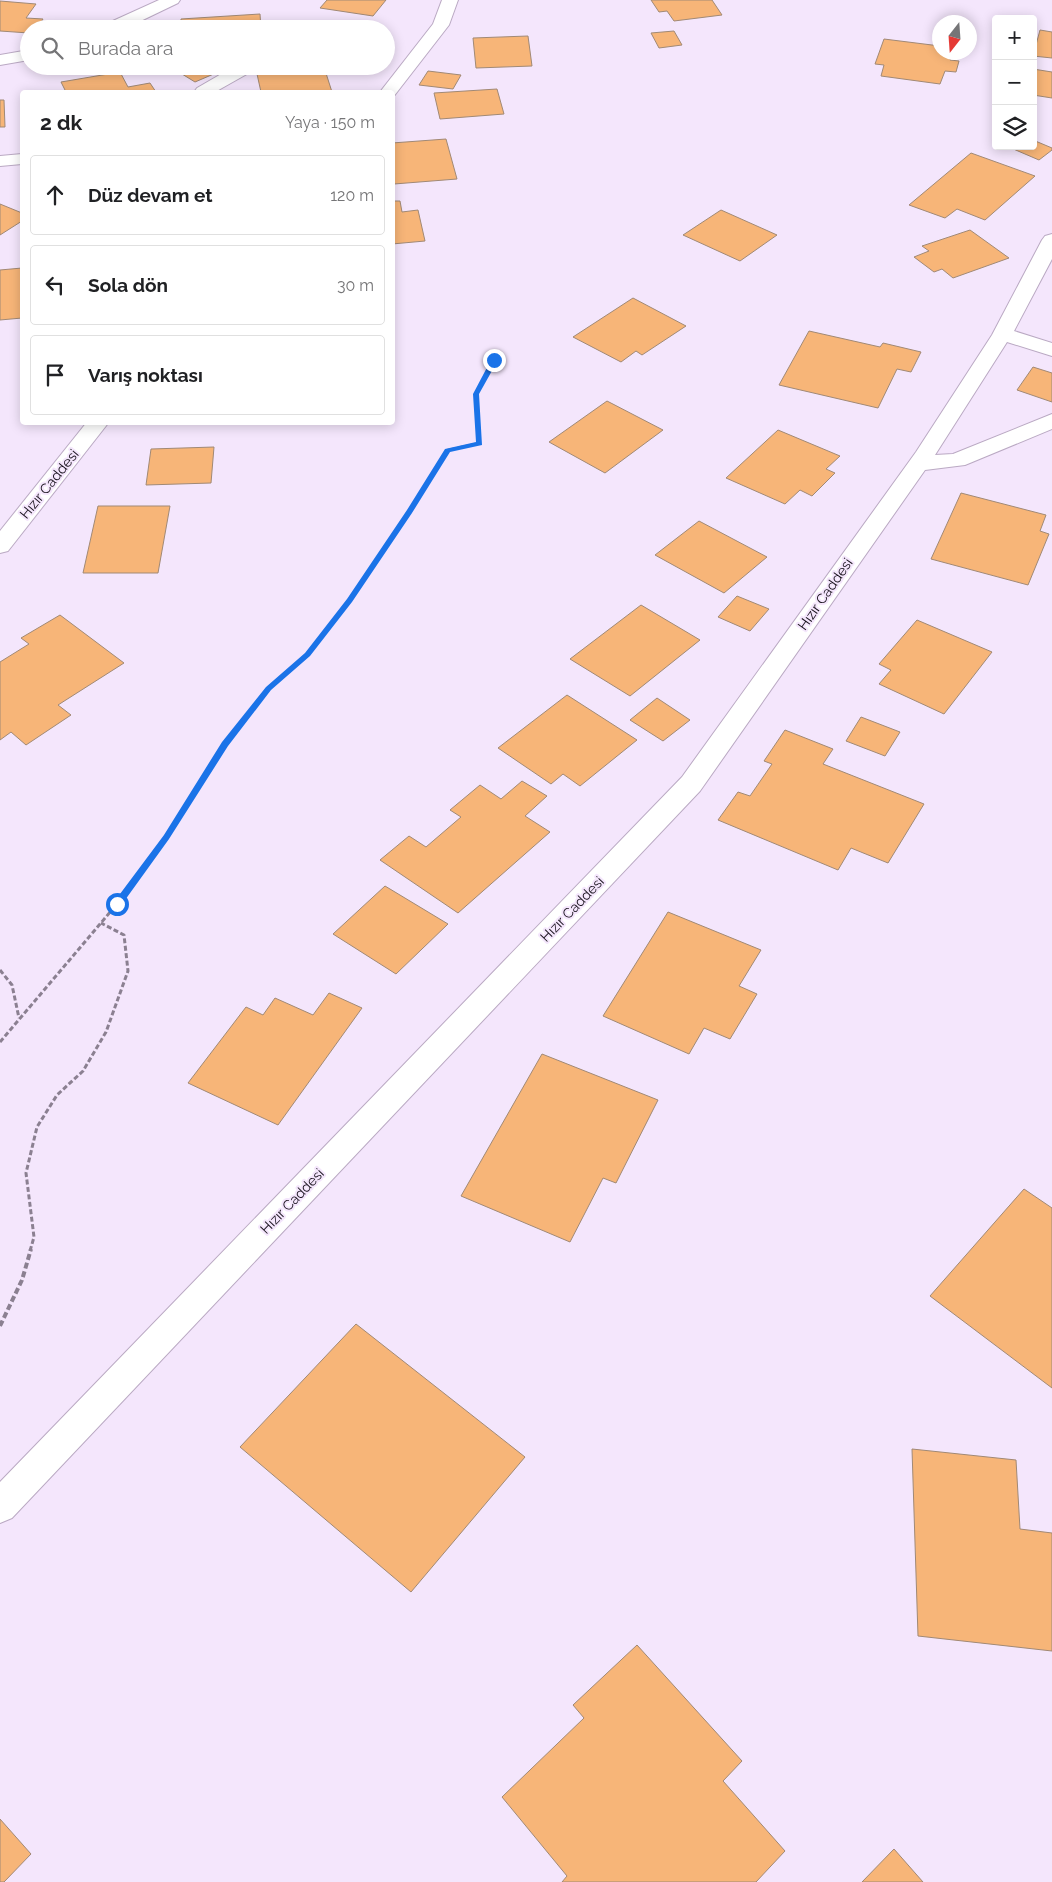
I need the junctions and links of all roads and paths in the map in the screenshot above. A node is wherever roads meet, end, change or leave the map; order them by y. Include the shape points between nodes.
1 (172, 0) edge
2 (450, 0) edge
3 (129, 20) edge
4 (20, 57) edge
5 (0, 60) edge
6 (232, 75) edge
7 (206, 90) edge
8 (390, 90) edge
9 (20, 159) edge
10 (0, 161) edge
11 (1052, 240) edge
12 (1002, 334) junction
13 (1052, 350) edge
14 (494, 360) dead end
15 (1052, 420) edge
16 (96, 425) edge
17 (918, 464) junction
18 (0, 546) edge
19 (101, 923) junction
20 (0, 970) edge
21 (19, 1018) junction
22 (0, 1042) edge
23 (0, 1326) edge
24 (0, 1506) edge

1 - 3 street
2 - 8 street via 441,26
4 - 5 street
6 - 7 street
9 - 10 street
11 - 12 street, Hızır Caddesi
12 - 13 street
12 - 17 street, Hızır Caddesi
14 - 19 path via 476,394 479,443 448,450 350,601 307,655 268,689 225,744 166,837
15 - 17 street via 957,460
16 - 18 street, Hızır Caddesi
17 - 24 street, Hızır Caddesi via 691,784
19 - 21 path
19 - 23 path via 124,935 128,971 106,1032 83,1071 56,1095 37,1127 26,1173 34,1237 22,1280
20 - 21 path via 12,985
21 - 22 path

